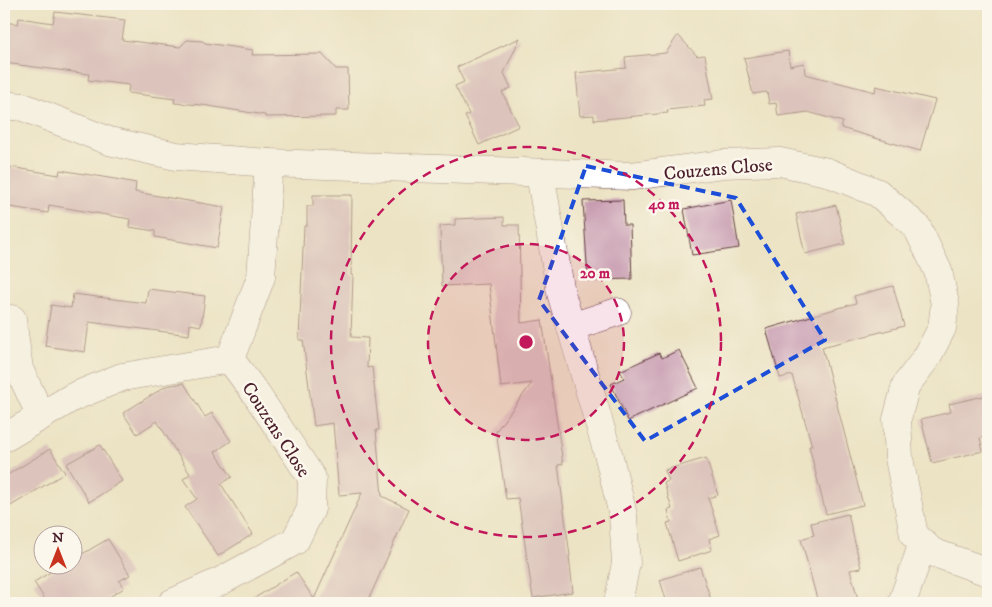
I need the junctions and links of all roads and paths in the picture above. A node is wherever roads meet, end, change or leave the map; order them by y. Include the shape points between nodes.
1 (4, 105) edge
2 (269, 163) junction
3 (540, 174) junction
4 (618, 312) dead end
5 (12, 319) dead end
6 (571, 327) junction
7 (230, 359) junction
8 (41, 416) junction
9 (6, 437) dead end
10 (923, 543) junction
11 (988, 572) edge
12 (172, 603) edge
13 (618, 603) edge
14 (902, 603) edge

1 - 2 street, Couzens Close via 23,108 109,141 176,156
2 - 3 street, Couzens Close
2 - 7 street via 261,277
3 - 6 street via 561,293
3 - 10 street, Couzens Close via 632,176 723,164 780,162 827,172 878,193 917,228 938,271 944,304 942,328 927,357 906,386 897,419 899,458 914,535
4 - 6 street
5 - 8 street via 19,369
6 - 13 street via 623,515 626,563
7 - 8 street via 122,377 73,397
7 - 12 street, Couzens Close via 312,478 311,509 295,541 221,582
8 - 9 street
10 - 11 street, Couzens Close via 932,552
10 - 14 street

